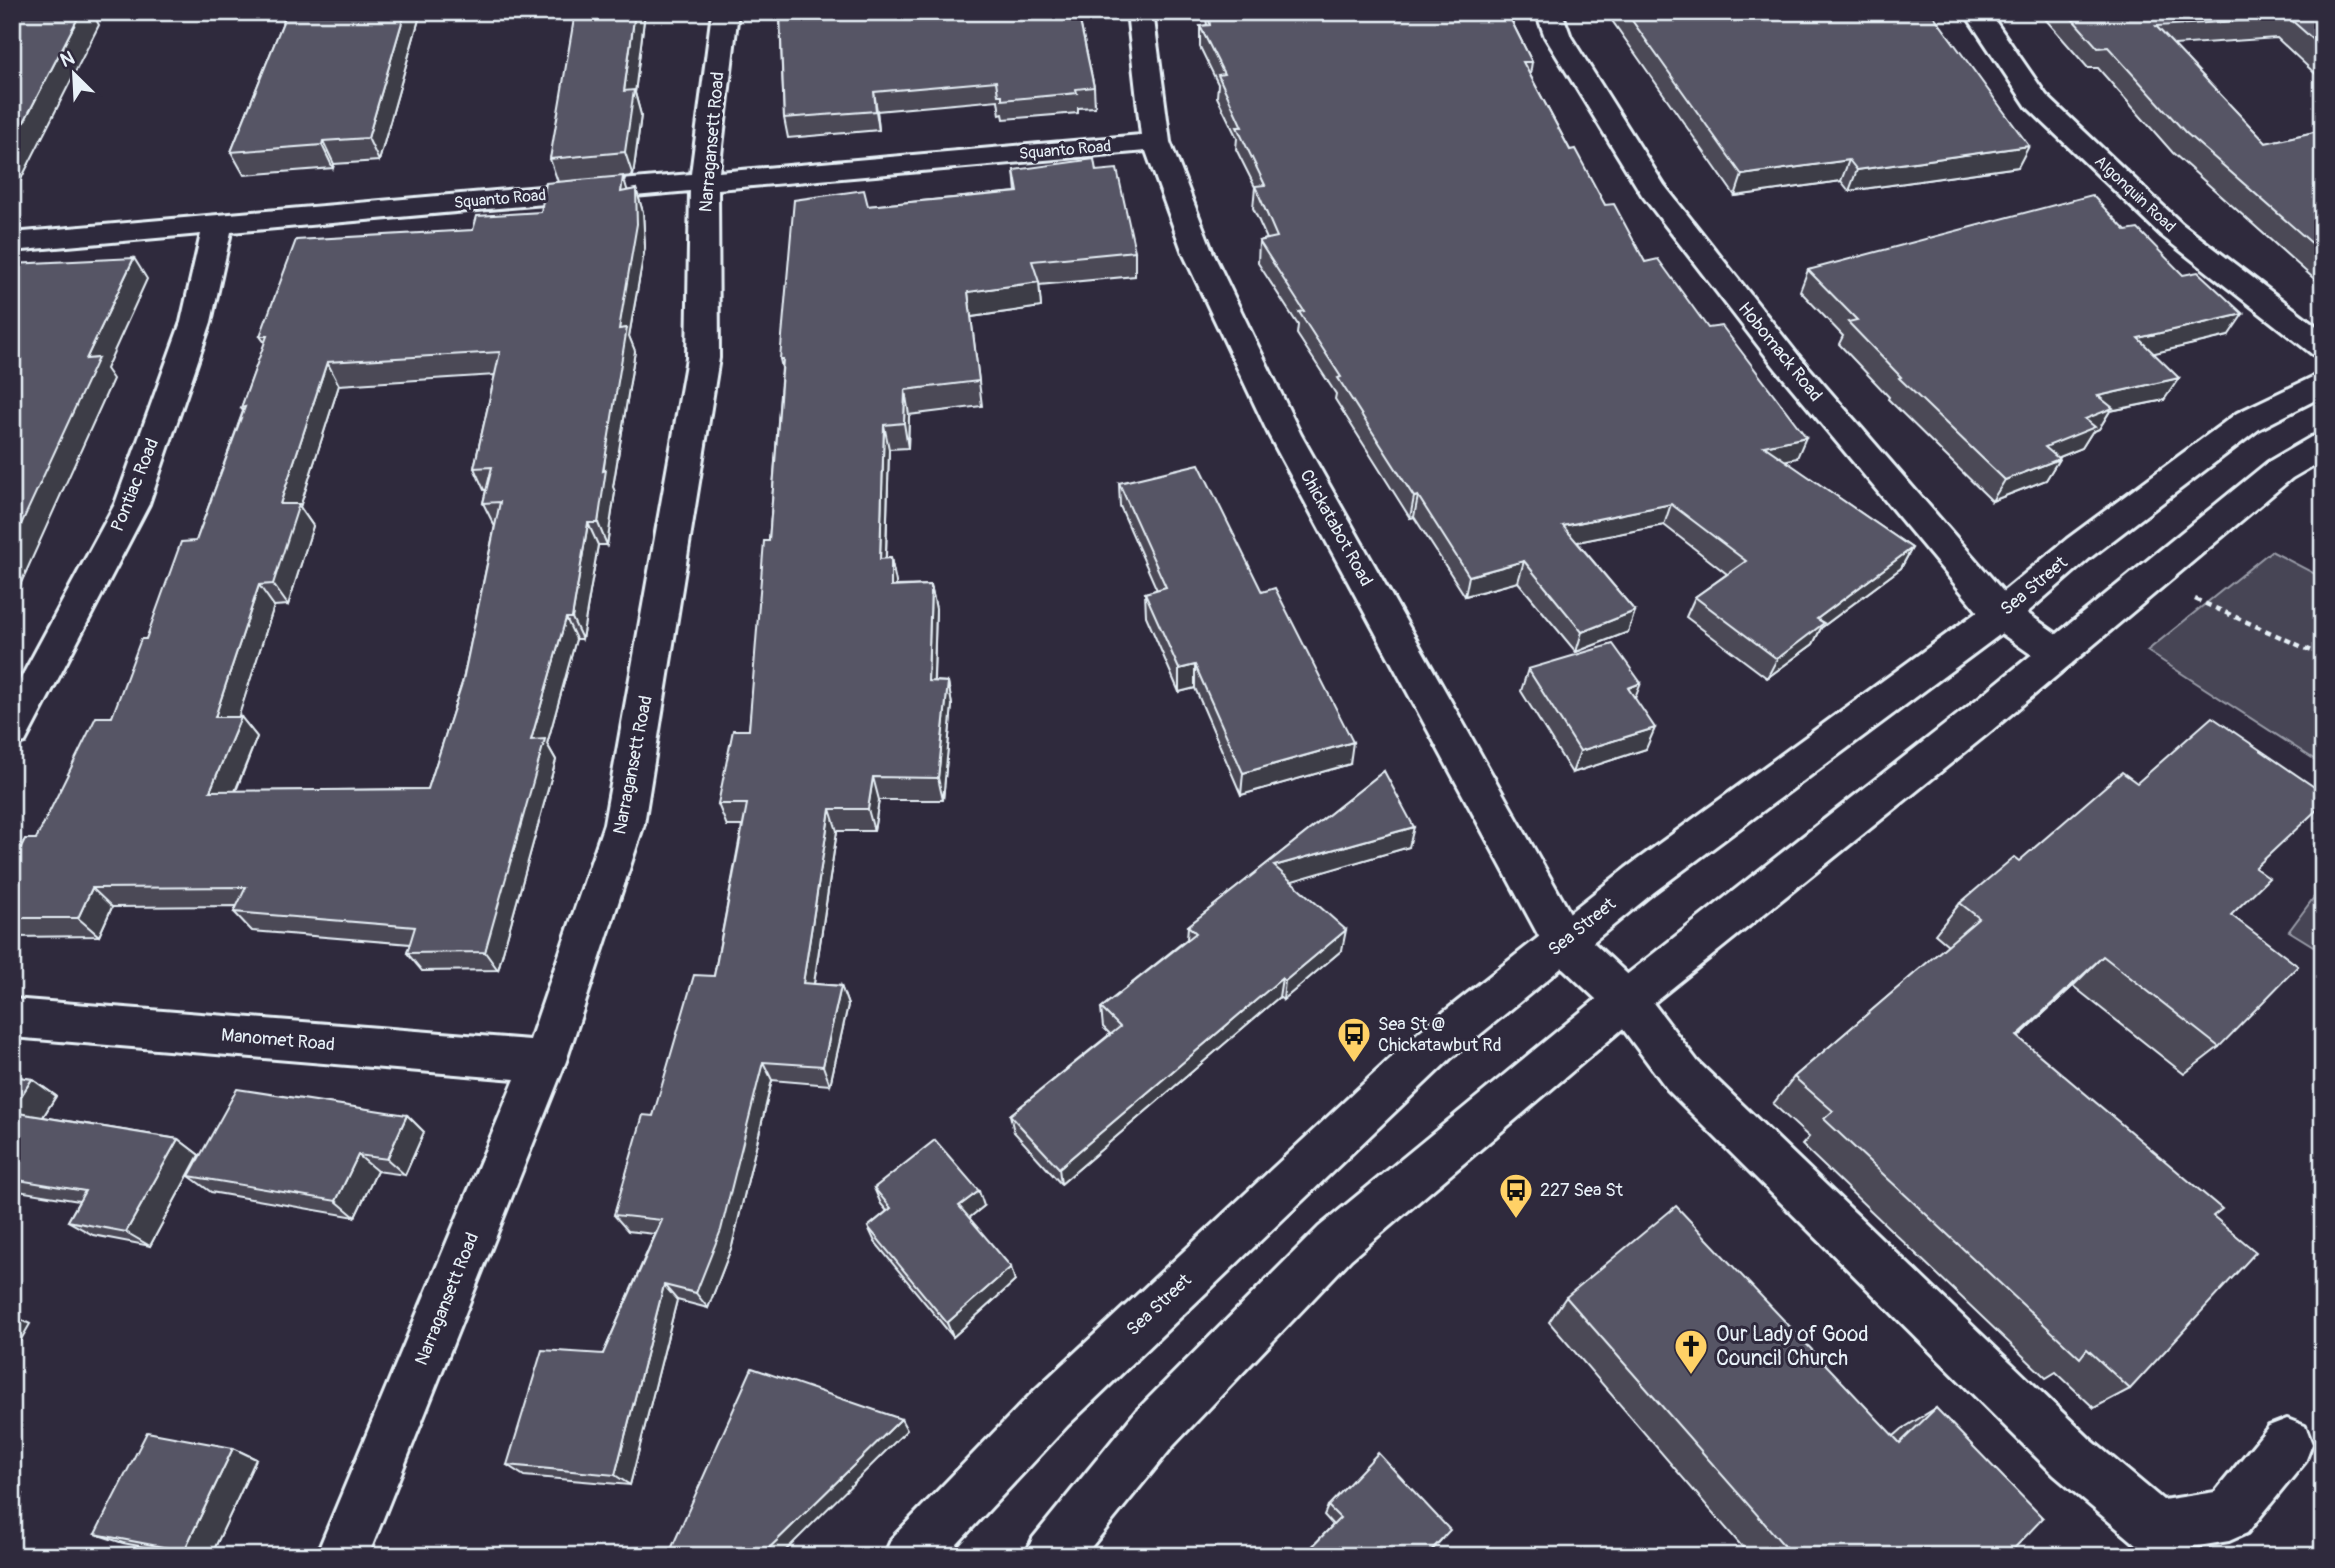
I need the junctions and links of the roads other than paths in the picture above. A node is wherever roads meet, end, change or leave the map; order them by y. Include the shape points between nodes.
1 (725, 12) edge
2 (1140, 12) edge
3 (1549, 12) edge
4 (1976, 12) edge
5 (1156, 142) junction
6 (705, 182) junction
7 (218, 223) junction
8 (12, 242) edge
9 (2323, 347) edge
10 (2323, 383) edge
11 (2323, 445) edge
12 (2001, 614) junction
13 (2058, 654) junction
14 (12, 732) edge
15 (1564, 942) junction
16 (1626, 1000) junction
17 (12, 1018) edge
18 (544, 1061) junction
19 (2287, 1444) dead end
20 (342, 1556) edge
21 (910, 1556) edge
22 (1051, 1556) edge

1 - 6 street, Narragansett Road
2 - 5 street, Chickatabot Road
3 - 12 street, Hobomack Road via 1558,37 1652,189 1787,362
4 - 9 street, Algonquin Road via 2035,101 2172,230
5 - 6 street, Squanto Road
5 - 15 street, Chickatabot Road via 1198,253 1285,435
6 - 7 street, Squanto Road
6 - 18 street, Narragansett Road via 703,358 624,824
7 - 8 street, Squanto Road
7 - 14 street, Pontiac Road via 196,322 132,504
10 - 12 street, Sea Street via 2248,421 2079,548
11 - 13 street via 2280,470
12 - 13 street, Hobomack Road
12 - 15 street, Sea Street via 1640,880
13 - 16 street
15 - 16 street, Chickatabot Road
15 - 21 street, Sea Street via 1407,1071 1051,1408
16 - 19 street, Chickatabot Road via 1683,1076 2072,1457 2155,1527 2229,1515
16 - 22 street via 1335,1242 1155,1428
17 - 18 street, Manomet Road
18 - 20 street, Narragansett Road

